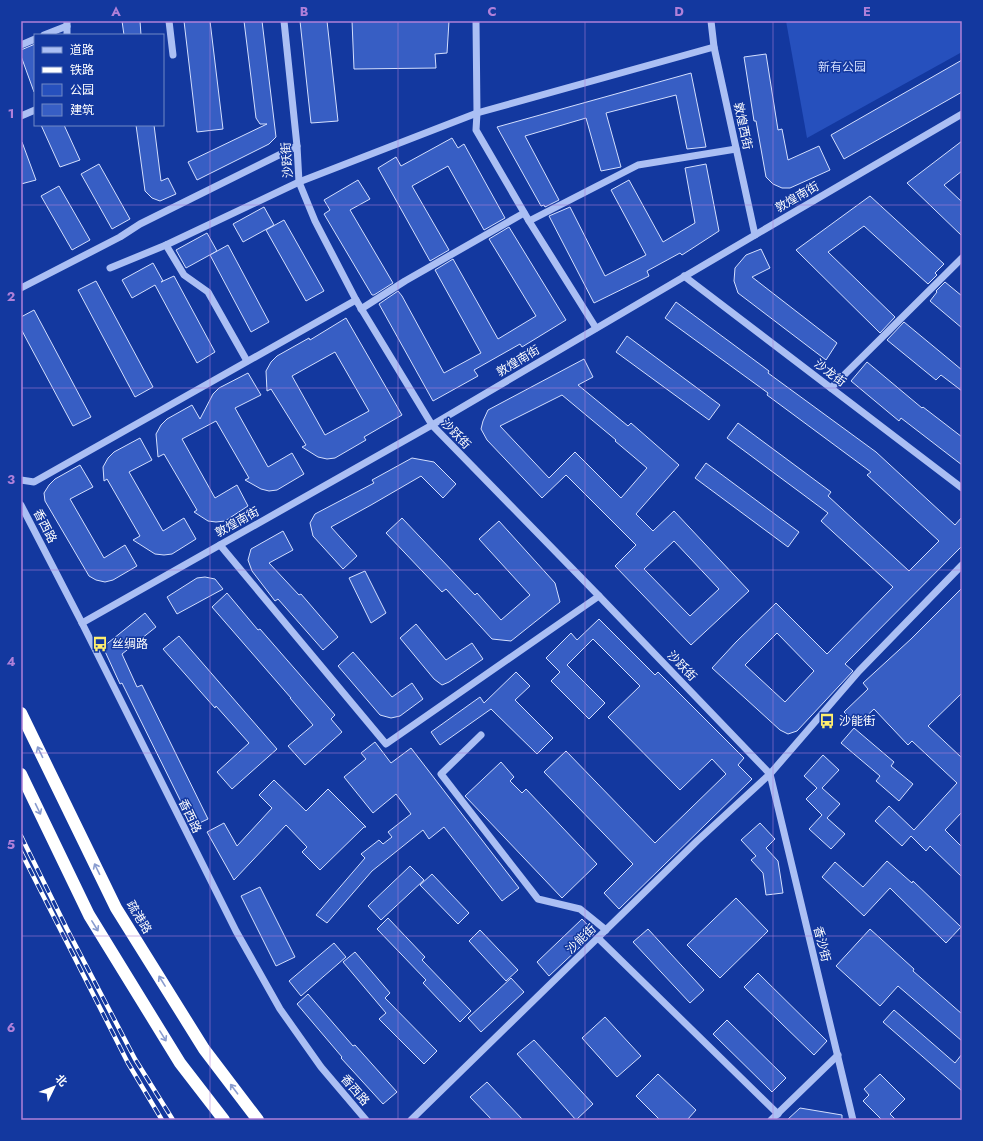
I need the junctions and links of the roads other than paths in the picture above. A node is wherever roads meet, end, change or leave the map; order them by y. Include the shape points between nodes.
1 (169, 21) edge
2 (284, 21) edge
3 (476, 21) edge
4 (711, 21) edge
5 (67, 23) edge
6 (46, 34) edge
7 (67, 34) edge
8 (34, 39) edge
9 (21, 44) edge
10 (714, 47) junction
11 (173, 55) dead end
12 (34, 110) edge
13 (478, 113) junction
14 (962, 114) edge
15 (21, 116) edge
16 (297, 146) junction
17 (736, 149) junction
18 (299, 182) junction
19 (524, 213) junction
20 (529, 221) junction
21 (754, 235) junction
22 (166, 245) junction
23 (962, 258) edge
24 (110, 268) dead end
25 (684, 276) junction
26 (21, 288) edge
27 (356, 300) junction
28 (361, 309) junction
29 (596, 328) junction
30 (247, 361) junction
31 (831, 388) junction
32 (432, 425) junction
33 (21, 480) edge
34 (962, 488) edge
35 (21, 505) edge
36 (220, 545) junction
37 (962, 565) edge
38 (599, 596) junction
39 (82, 623) junction
40 (21, 713) edge
41 (482, 735) dead end
42 (21, 774) edge
43 (770, 774) junction
44 (606, 930) junction
45 (598, 938) junction
46 (838, 1056) junction
47 (778, 1114) junction
48 (224, 1120) edge
49 (258, 1120) edge
50 (366, 1120) edge
51 (411, 1120) edge
52 (771, 1120) edge
53 (853, 1120) edge

1 - 11 street
2 - 16 street, 沙跃街
3 - 13 street
4 - 10 street, 敦煌西街
5 - 6 street
5 - 7 street
8 - 9 street
10 - 13 street
10 - 17 street, 敦煌西街
12 - 15 street
13 - 18 street
13 - 19 street via 476,130
14 - 21 street, 敦煌南街
16 - 18 street, 沙跃街
16 - 26 street via 140,224
17 - 20 street via 638,165
17 - 21 street, 敦煌西街
18 - 22 street
18 - 27 street, 沙跃街 via 315,221
19 - 20 street
19 - 28 street
20 - 29 street
21 - 25 street, 敦煌南街
22 - 24 street
22 - 30 street via 184,275 208,292
23 - 31 street
25 - 29 street, 敦煌南街
25 - 31 street, 沙龙街
27 - 28 street, 沙跃街
27 - 30 street
28 - 32 street, 沙跃街
29 - 32 street, 敦煌南街
30 - 33 street via 34,482
31 - 34 street, 沙龙街
32 - 36 street, 敦煌南街
32 - 38 street, 沙跃街
35 - 39 street, 香西路
36 - 38 street via 386,744
36 - 39 street, 敦煌南街
37 - 43 street, 沙能街 via 859,671
38 - 43 street, 沙跃街
39 - 50 street, 香西路 via 236,931 280,1010 321,1067
49 -> 40 highway, 疏港路 via 204,1049 116,908
41 - 44 street via 441,774 538,899 580,909
42 -> 48 highway via 89,915 180,1064
43 - 44 street, 沙能街
43 - 46 street, 香沙街
44 - 45 street, 沙能街
45 - 47 street
45 - 51 street, 沙能街
46 - 47 street
46 - 53 street, 香沙街
47 - 52 street

